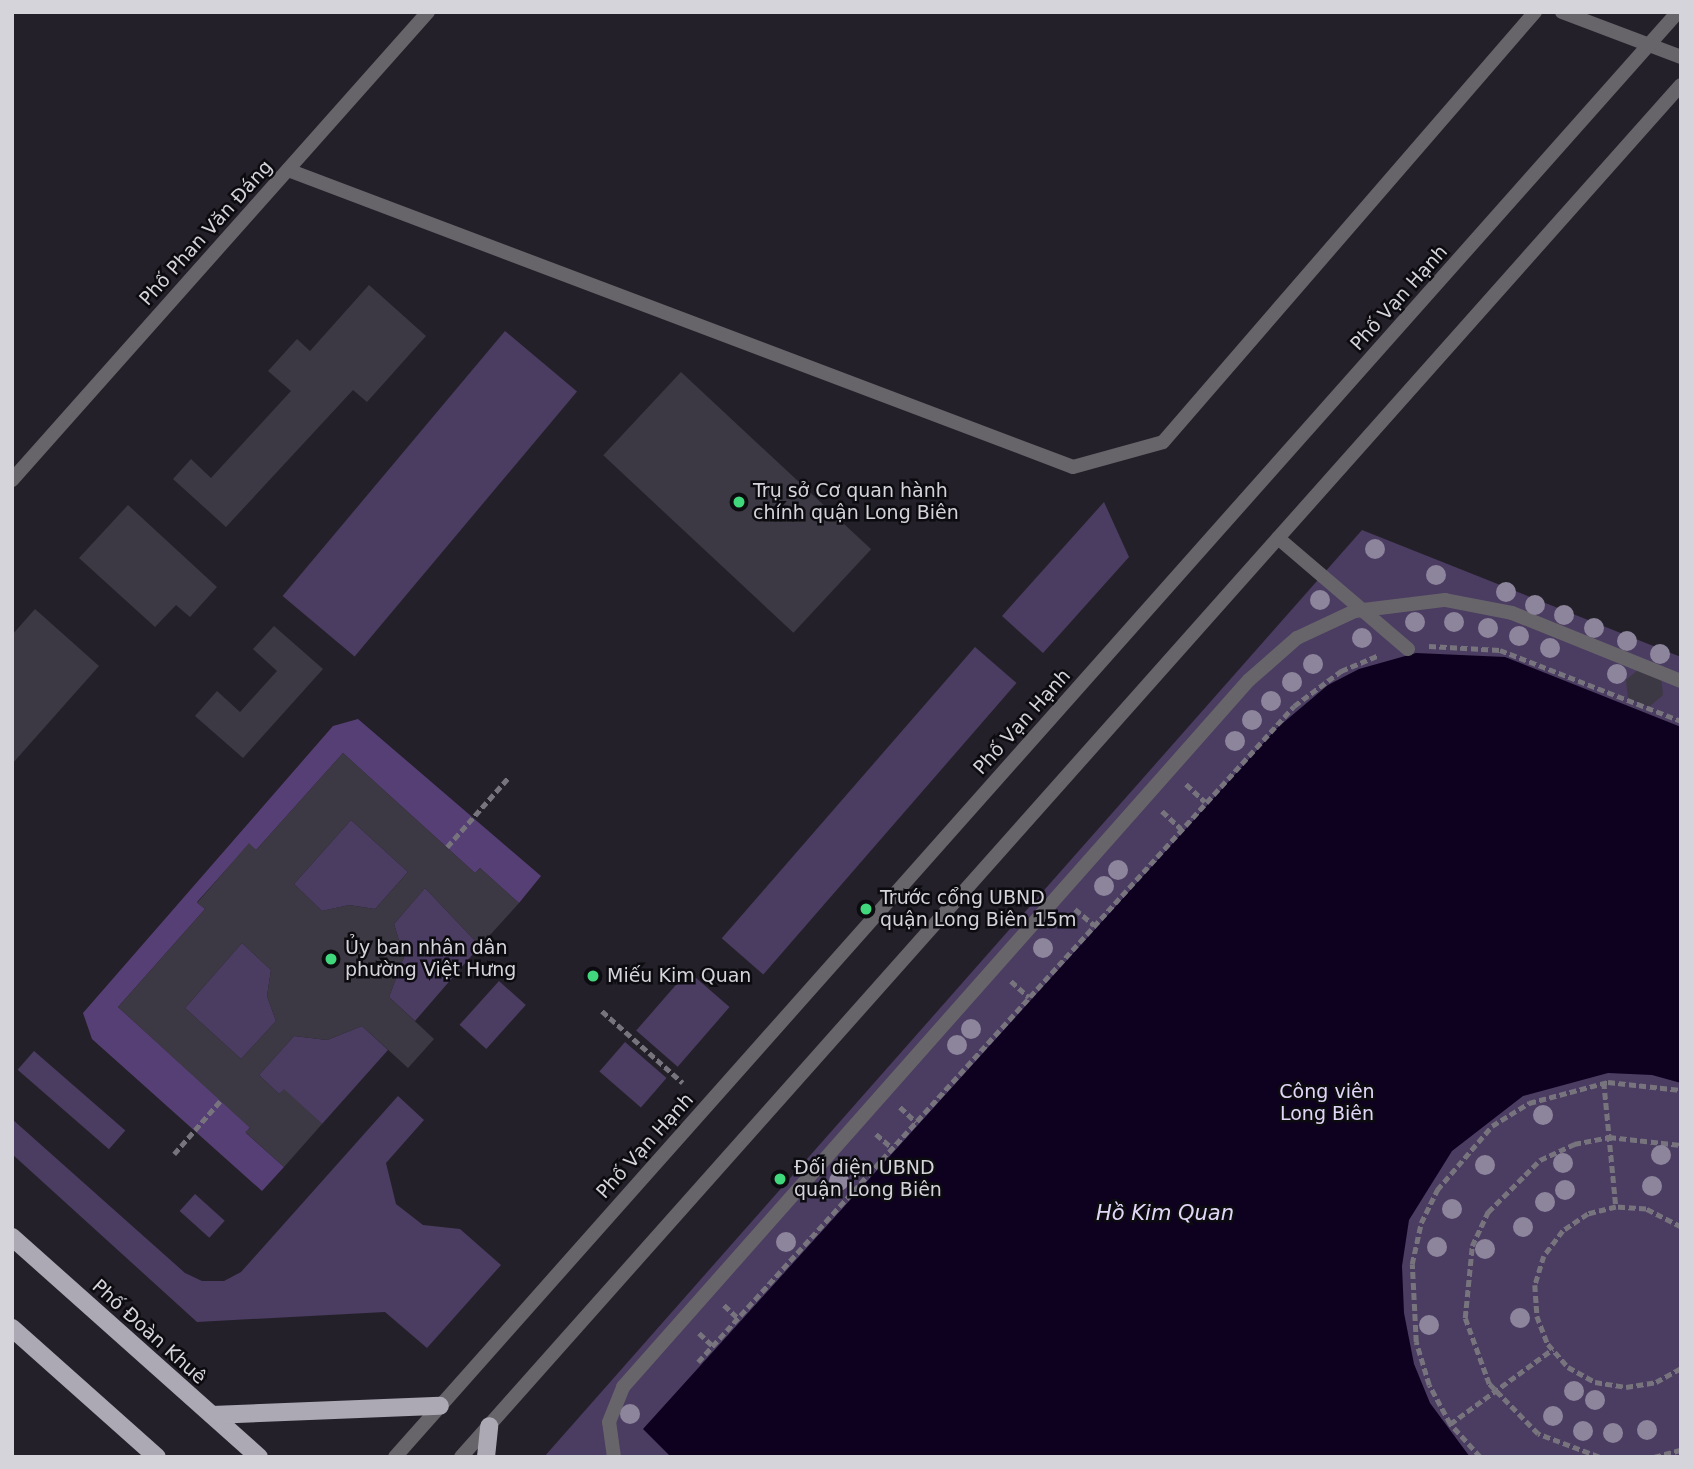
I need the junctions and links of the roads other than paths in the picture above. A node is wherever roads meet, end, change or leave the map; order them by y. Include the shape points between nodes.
1 (428, 12) edge
2 (1535, 12) edge
3 (1562, 12) edge
4 (1678, 12) edge
5 (1649, 45) junction
6 (1681, 57) edge
7 (1681, 85) edge
8 (288, 170) junction
9 (12, 480) edge
10 (1278, 538) junction
11 (1361, 609) junction
12 (1408, 649) road end
13 (1681, 681) edge
14 (12, 1237) edge
15 (12, 1328) edge
16 (440, 1406) junction
17 (212, 1415) junction
18 (489, 1426) junction
19 (157, 1457) edge
20 (259, 1457) edge
21 (395, 1457) edge
22 (461, 1457) edge
23 (486, 1457) edge
24 (614, 1457) edge

1 - 8 street, Phố Phan Văn Đáng
2 - 8 street via 1163,443 1073,467
3 - 5 street
4 - 5 street, Phố Vạn Hạnh
5 - 6 street
5 - 16 street, Phố Vạn Hạnh
7 - 10 street
8 - 9 street, Phố Phan Văn Đáng
10 - 11 street
10 - 18 street
11 - 12 street
11 - 13 street via 1409,600 1477,604
11 - 24 street via 1297,638 1249,680 623,1387 609,1422
14 - 17 main road, Phố Đoàn Khuê
15 - 19 main road
16 - 17 main road
16 - 21 street, Phố Vạn Hạnh
17 - 20 main road, Phố Đoàn Khuê
18 - 22 street
18 - 23 main road

